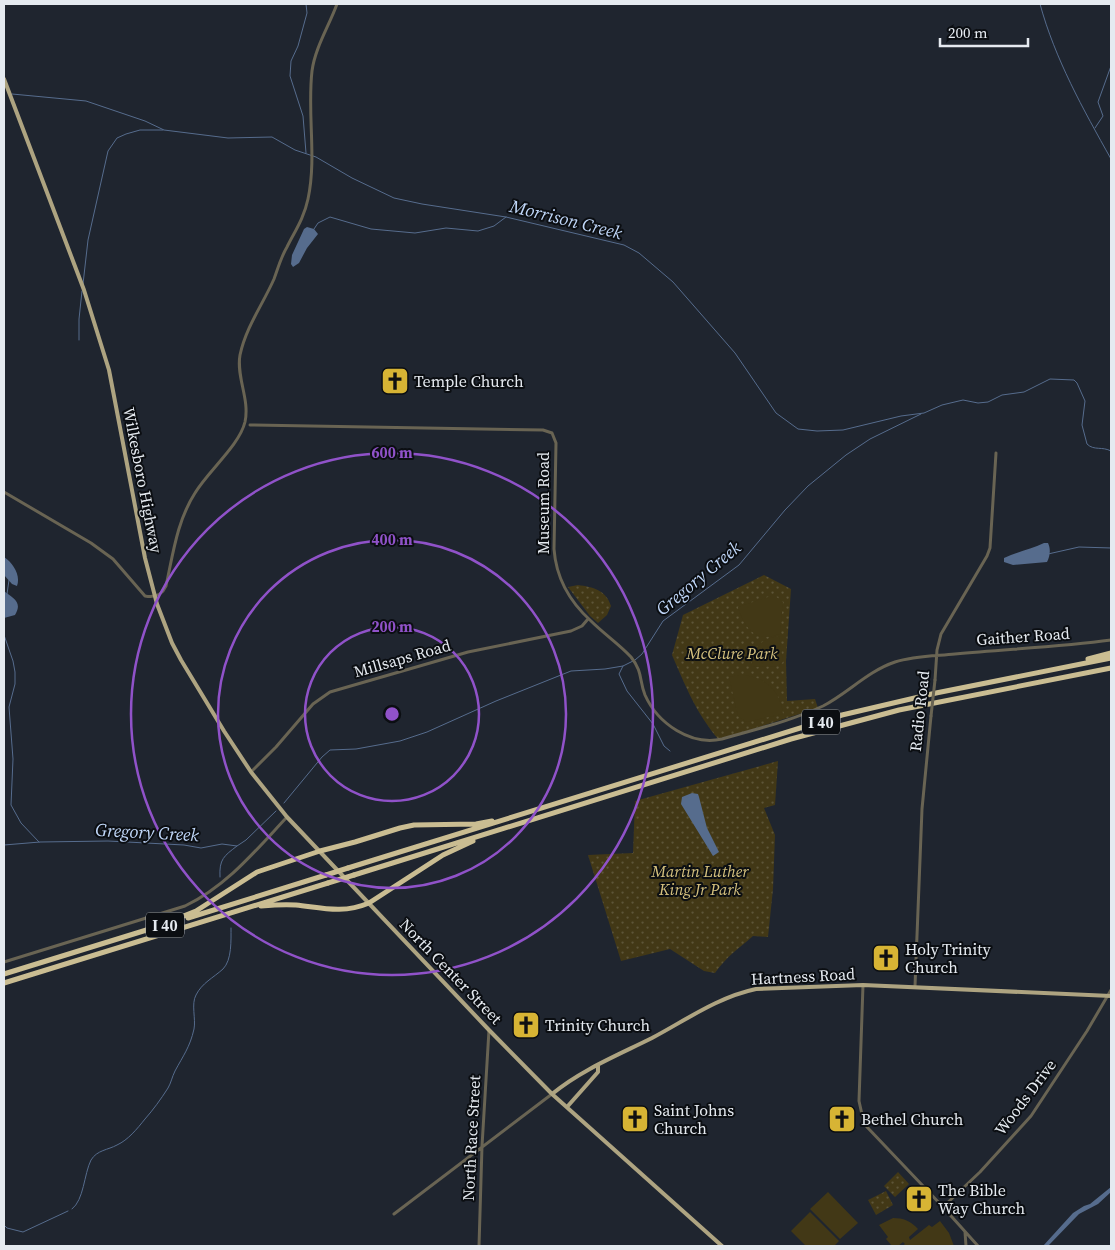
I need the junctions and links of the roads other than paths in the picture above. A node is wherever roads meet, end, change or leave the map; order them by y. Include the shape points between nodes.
1 (337, 4) edge
2 (4, 79) edge
3 (250, 425) dead end
4 (996, 453) dead end
5 (4, 492) edge
6 (154, 596) junction
7 (588, 618) junction
8 (1111, 640) edge
9 (1111, 653) edge
10 (937, 656) junction
11 (1111, 658) edge
12 (1111, 669) edge
13 (1040, 672) junction
14 (251, 772) junction
15 (536, 810) junction
16 (287, 817) junction
17 (498, 830) junction
18 (320, 851) junction
19 (369, 903) junction
20 (240, 910) junction
21 (151, 929) junction
22 (4, 962) edge
23 (4, 974) edge
24 (4, 983) edge
25 (863, 985) junction
26 (916, 986) junction
27 (1111, 990) edge
28 (1110, 996) edge
29 (489, 1030) junction
30 (598, 1066) junction
31 (552, 1094) junction
32 (567, 1107) junction
33 (482, 1146) junction
34 (943, 1207) junction
35 (394, 1214) dead end
36 (965, 1232) junction
37 (479, 1246) edge
38 (722, 1246) edge
39 (966, 1246) edge
40 (978, 1246) edge

1 - 6 street via 312,70 311,182 305,214 287,245 240,355 246,410 244,426 195,492 175,543 166,586
2 - 6 main road, Wilkesboro Highway via 84,290 109,370
3 - 7 street, Museum Road via 552,433 556,443 556,566 562,584
4 - 10 street, Radio Road via 990,548 942,630
5 - 6 street via 91,543 113,559 145,596
6 - 14 main road, Wilkesboro Highway via 181,660
7 - 10 street, Museum Road via 633,660 640,671 646,697 658,715 680,733 704,741 722,739 808,713 884,667
7 - 14 street, Millsaps Road via 582,626 571,631 468,652 330,692 313,704
8 - 10 street, Gaither Road
9 - 13 highway
10 - 26 street, Radio Road, bridge via 922,808
11 - 13 highway, I 40
12 - 17 highway, I 40 via 899,710 772,745
13 - 15 highway, I 40 via 842,716
14 - 16 main road, Wilkesboro Highway
15 - 18 highway via 476,824 414,825
15 - 21 highway, I 40, bridge
16 - 18 main road, Wilkesboro Highway
16 - 22 street via 231,875 195,901
17 - 19 highway via 443,855
17 - 20 highway, I 40, bridge
18 - 19 main road, North Center Street
18 - 21 highway via 257,872 196,911
19 - 20 highway via 345,910 276,905
19 - 29 main road, North Center Street
20 - 24 highway, I 40
21 - 23 highway, I 40
25 - 26 main road, Hartness Road
25 - 30 main road, Hartness Road via 741,992
25 - 34 street via 859,1101 863,1120
26 - 28 main road, Hartness Road
27 - 28 street, Woods Drive
28 - 34 street, Woods Drive via 1030,1116 980,1172
29 - 31 main road, North Center Street
29 - 33 street, North Race Street
30 - 31 main road, Hartness Road via 569,1080
30 - 32 main road via 598,1072
31 - 32 main road, North Center Street
31 - 33 street
32 - 38 main road, North Center Street
33 - 35 street
33 - 37 street, North Race Street
34 - 36 street
36 - 39 street
36 - 40 street

